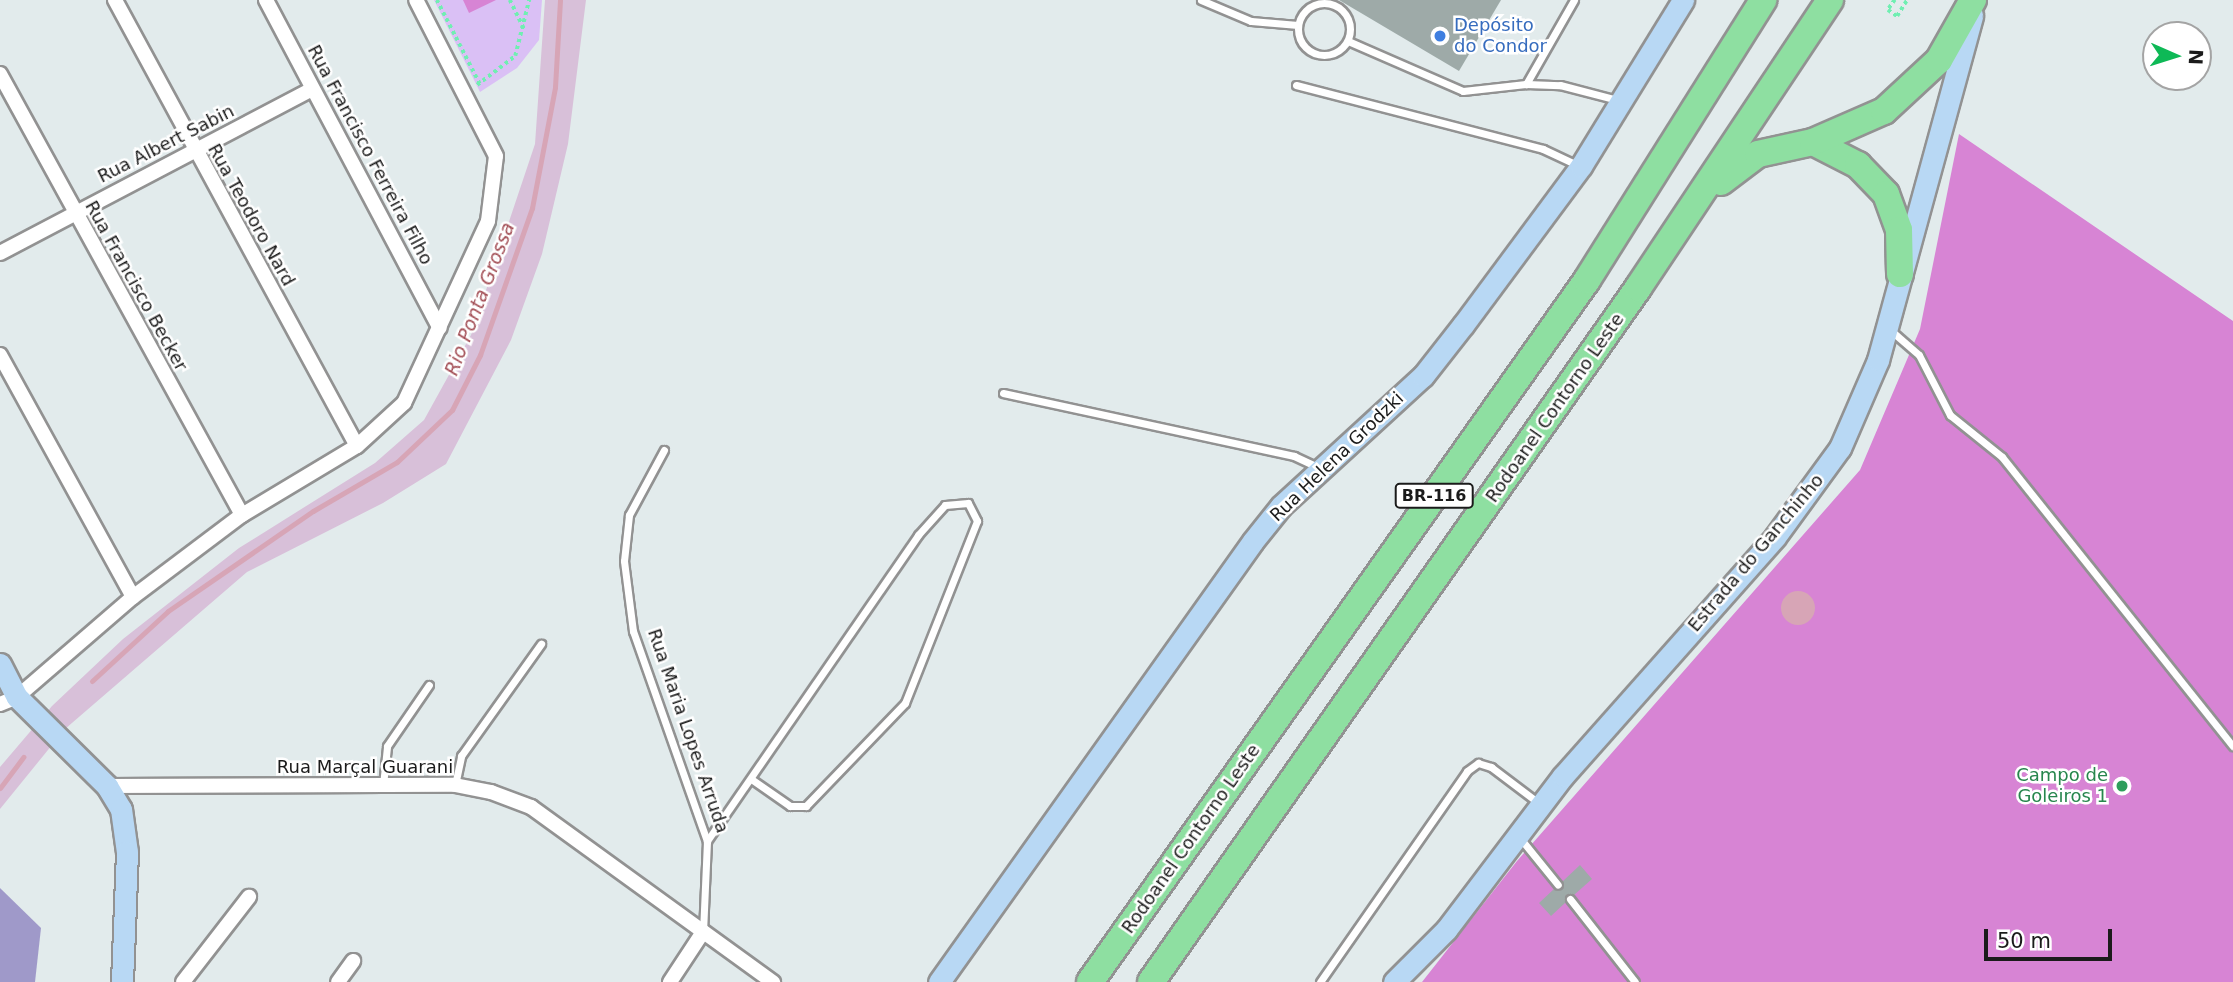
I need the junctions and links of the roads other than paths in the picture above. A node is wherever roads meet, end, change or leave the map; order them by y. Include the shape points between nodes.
1 (115, 0) edge
2 (266, 0) edge
3 (416, 0) edge
4 (1201, 0) edge
5 (1574, 0) edge
6 (1683, 0) edge
7 (1763, 0) edge
8 (1830, 0) edge
9 (1975, 0) edge
10 (1298, 25) junction
11 (1348, 41) junction
12 (0, 74) edge
13 (1526, 84) junction
14 (1296, 85) dead end
15 (313, 89) junction
16 (1621, 102) junction
17 (1813, 142) junction
18 (194, 151) junction
19 (1581, 166) junction
20 (73, 214) junction
21 (0, 253) edge
22 (1900, 274) junction
23 (1638, 288) junction
24 (440, 328) junction
25 (1887, 328) junction
26 (0, 355) edge
27 (1003, 393) dead end
28 (357, 446) junction
29 (664, 450) dead end
30 (1321, 468) junction
31 (242, 514) junction
32 (134, 597) junction
33 (541, 644) dead end
34 (0, 664) edge
35 (429, 685) dead end
36 (8, 701) edge
37 (2233, 746) edge
38 (751, 779) junction
39 (383, 785) junction
40 (455, 785) junction
41 (107, 786) junction
42 (1541, 804) junction
43 (1518, 834) junction
44 (707, 841) junction
45 (1558, 885) dead end
46 (249, 897) dead end
47 (1570, 899) dead end
48 (703, 932) junction
49 (353, 961) dead end
50 (122, 982) edge
51 (183, 982) edge
52 (338, 982) edge
53 (670, 982) edge
54 (774, 982) edge
55 (939, 982) edge
56 (1090, 982) edge
57 (1151, 982) edge
58 (1320, 982) edge
59 (1394, 982) edge
60 (1634, 982) edge

1 - 18 street, Rua Teodoro Nard
2 - 15 street, Rua Francisco Ferreira Filho
3 - 24 street via 496,156 488,221
4 - 10 lane via 1251,21
5 - 13 lane
6 - 16 main road, Rua Helena Grodzki
7 - 56 highway, Rodoanel Contorno Leste / BR-116 via 1587,280
8 - 23 highway, Rodoanel Contorno Leste / BR-116
9 - 17 highway via 1939,60 1900,99 1863,122
9 - 22 main road, Estrada do Ganchinho
10 - 11 lane via 1301,41 1320,55 1336,52
10 - 11 lane via 1306,10 1329,2 1348,17
11 - 13 lane via 1463,91
12 - 20 street, Rua Francisco Becker
13 - 16 lane via 1560,85
14 - 19 lane via 1543,149
15 - 18 street, Rua Albert Sabin
15 - 24 street, Rua Francisco Ferreira Filho
16 - 19 main road, Rua Helena Grodzki
17 - 22 highway via 1858,164 1886,194 1899,230
17 - 23 highway via 1776,148 1741,163
18 - 20 street, Rua Albert Sabin
18 - 28 street, Rua Teodoro Nard
19 - 30 main road, Rua Helena Grodzki via 1423,376
20 - 21 street, Rua Albert Sabin
20 - 31 street, Rua Francisco Becker
22 - 25 main road, Estrada do Ganchinho
23 - 57 highway, Rodoanel Contorno Leste / BR-116
24 - 28 street via 404,403
25 - 37 lane via 1919,355 1950,415 2002,457
25 - 42 main road, Estrada do Ganchinho via 1855,419 1822,477
26 - 32 street
27 - 30 lane via 1294,456
28 - 31 street
29 - 44 lane, Rua Maria Lopes Arruda via 629,515 624,561 633,631
30 - 55 main road, Rua Helena Grodzki via 1253,541
31 - 32 street
32 - 36 street
33 - 40 lane via 461,756
34 - 36 main road
35 - 39 lane via 387,746
36 - 41 main road
38 - 38 lane via 918,534 945,505 968,503 976,511 977,521 905,703 806,806 790,806
38 - 44 lane
39 - 40 street, Rua Marçal Guarani
39 - 41 street, Rua Marçal Guarani
40 - 48 street, Rua Marçal Guarani via 531,807
41 - 50 main road via 127,825
42 - 43 main road, Estrada do Ganchinho
42 - 58 lane via 1491,767 1478,763 1467,771
43 - 45 lane
43 - 59 main road, Estrada do Ganchinho via 1446,930
44 - 48 lane, Rua Maria Lopes Arruda
46 - 51 street
47 - 60 lane
48 - 53 street
48 - 54 street, Rua Marçal Guarani
49 - 52 street

